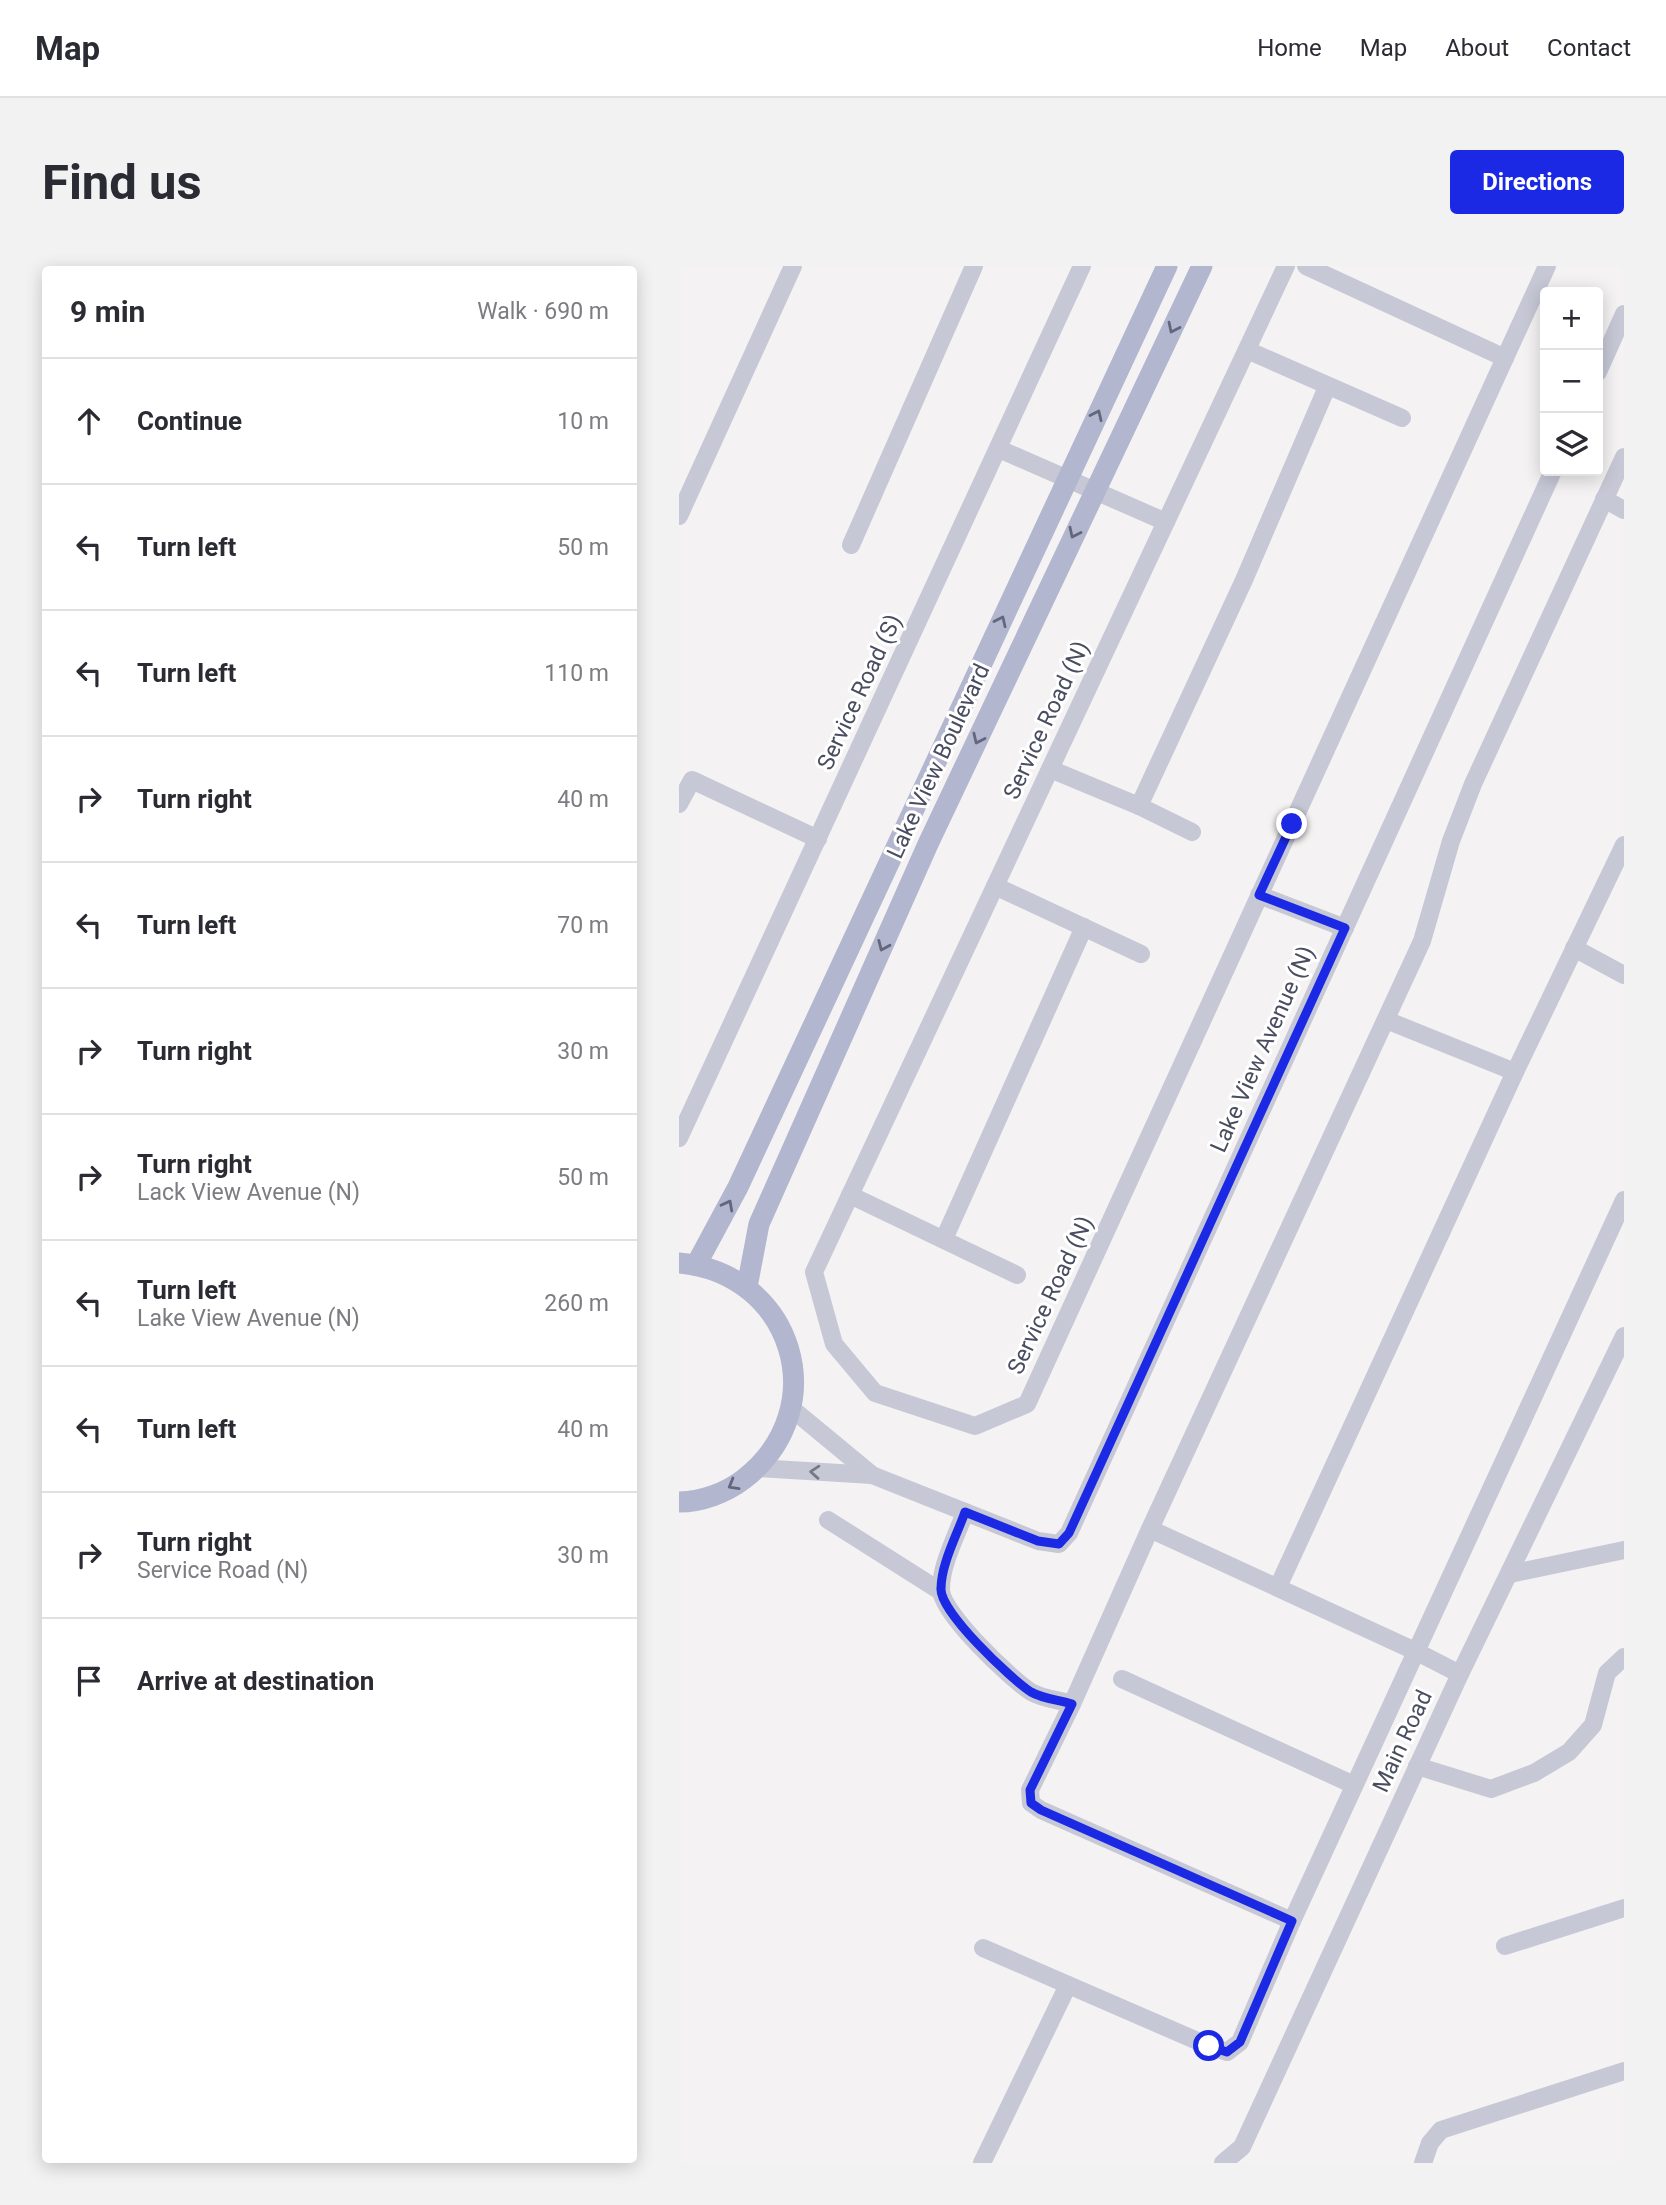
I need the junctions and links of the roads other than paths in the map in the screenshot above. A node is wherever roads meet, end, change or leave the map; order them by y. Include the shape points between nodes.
1 (793, 266) edge
2 (974, 266) edge
3 (1167, 266) edge
4 (1202, 266) edge
5 (1286, 266) edge
6 (1306, 266) edge
7 (1547, 266) edge
8 (1075, 268) edge
9 (1624, 314) edge
10 (1247, 350) junction
11 (1505, 358) junction
12 (1603, 361) edge
13 (1327, 387) junction
14 (1402, 418) dead end
15 (999, 449) junction
16 (1624, 457) edge
17 (1551, 476) edge
18 (1068, 478) junction
19 (1095, 490) junction
20 (1604, 499) junction
21 (1624, 510) edge
22 (679, 516) edge
23 (1166, 522) junction
24 (851, 545) dead end
25 (1050, 769) junction
26 (679, 804) edge
27 (1139, 806) junction
28 (1192, 832) dead end
29 (818, 839) junction
30 (1624, 845) edge
31 (995, 886) junction
32 (1259, 895) junction
33 (1084, 927) junction
34 (1345, 928) junction
35 (1574, 948) junction
36 (1141, 954) dead end
37 (1624, 975) edge
38 (1387, 1020) junction
39 (1515, 1072) junction
40 (685, 1110) edge
41 (679, 1138) edge
42 (850, 1195) junction
43 (1624, 1200) edge
44 (944, 1239) junction
45 (688, 1264) edge
46 (1017, 1275) dead end
47 (747, 1287) junction
48 (1624, 1336) edge
49 (792, 1408) junction
50 (758, 1468) junction
51 (873, 1475) junction
52 (679, 1502) edge
53 (965, 1512) junction
54 (828, 1520) dead end
55 (1150, 1529) junction
56 (1624, 1550) edge
57 (1510, 1574) junction
58 (1278, 1587) junction
59 (940, 1591) junction
60 (1415, 1651) junction
61 (1624, 1657) edge
62 (1460, 1674) junction
63 (1122, 1679) dead end
64 (1072, 1704) junction
65 (1417, 1766) junction
66 (1354, 1785) junction
67 (1624, 1908) edge
68 (1292, 1921) junction
69 (1505, 1946) dead end
70 (983, 1948) dead end
71 (1068, 1985) junction
72 (1624, 2071) edge
73 (982, 2163) edge
74 (1223, 2163) edge
75 (1423, 2163) edge

1 - 22 street
2 - 24 street
18 -> 3 main road, Lake View Boulevard
4 -> 19 main road, Lake View Boulevard
5 - 10 street, Service Road (N)
6 - 11 street
7 - 11 street, Service Road (N)
8 - 15 street, Service Road (S)
9 - 12 street
10 - 13 street
10 - 23 street, Service Road (N)
11 - 32 street, Service Road (N)
13 - 14 street
13 - 27 street
15 - 18 street
15 - 29 street, Service Road (S)
16 - 20 street
17 - 34 street, Lake View Avenue (N)
18 - 19 street
45 -> 18 main road, Lake View Boulevard via 744,1174
19 - 23 street
19 -> 47 main road, Lake View Boulevard via 928,844 759,1224
20 - 21 street
20 - 38 street via 1473,784 1422,941
23 - 25 street, Service Road (N)
25 - 27 street
25 - 31 street, Service Road (N)
26 - 29 street via 692,780
27 - 28 street
29 - 40 street, Service Road (S)
30 - 35 street
31 - 33 street
31 - 42 street, Service Road (N)
32 - 34 street
32 - 42 street, Service Road (N) via 1027,1404 975,1426 875,1393 850,1364 834,1344 814,1272
33 - 36 street
33 - 44 street
34 - 53 street, Lake View Avenue (N) via 1069,1533 1059,1544 1038,1541
35 - 37 street
35 - 39 street
38 - 39 street
38 - 55 street
39 - 58 street
40 - 41 street, Service Road (S)
42 - 44 street
43 - 60 street
44 - 46 street
45 - 47 main road via 731,1277
47 - 49 main road via 770,1311 787,1341 793,1363
48 - 57 street, Main Road
49 - 50 main road via 773,1450
49 - 51 street
51 -> 50 street
50 -> 52 main road via 737,1485 712,1496
51 - 53 street
53 - 59 street
54 - 59 street
55 - 58 street
55 - 64 street
56 - 57 street
57 - 62 street, Main Road
58 - 60 street
59 - 64 street via 949,1610 1005,1673 1034,1693
60 - 62 street
60 - 66 street
61 - 65 street via 1607,1673 1593,1725 1569,1752 1534,1773 1491,1789
62 - 65 street, Main Road
63 - 66 street
64 - 68 street via 1030,1790 1031,1803
65 - 74 street, Main Road via 1242,2147
66 - 68 street
67 - 69 street
68 - 71 street via 1240,2042 1227,2052
70 - 71 street
71 - 73 street
72 - 75 street via 1441,2130

